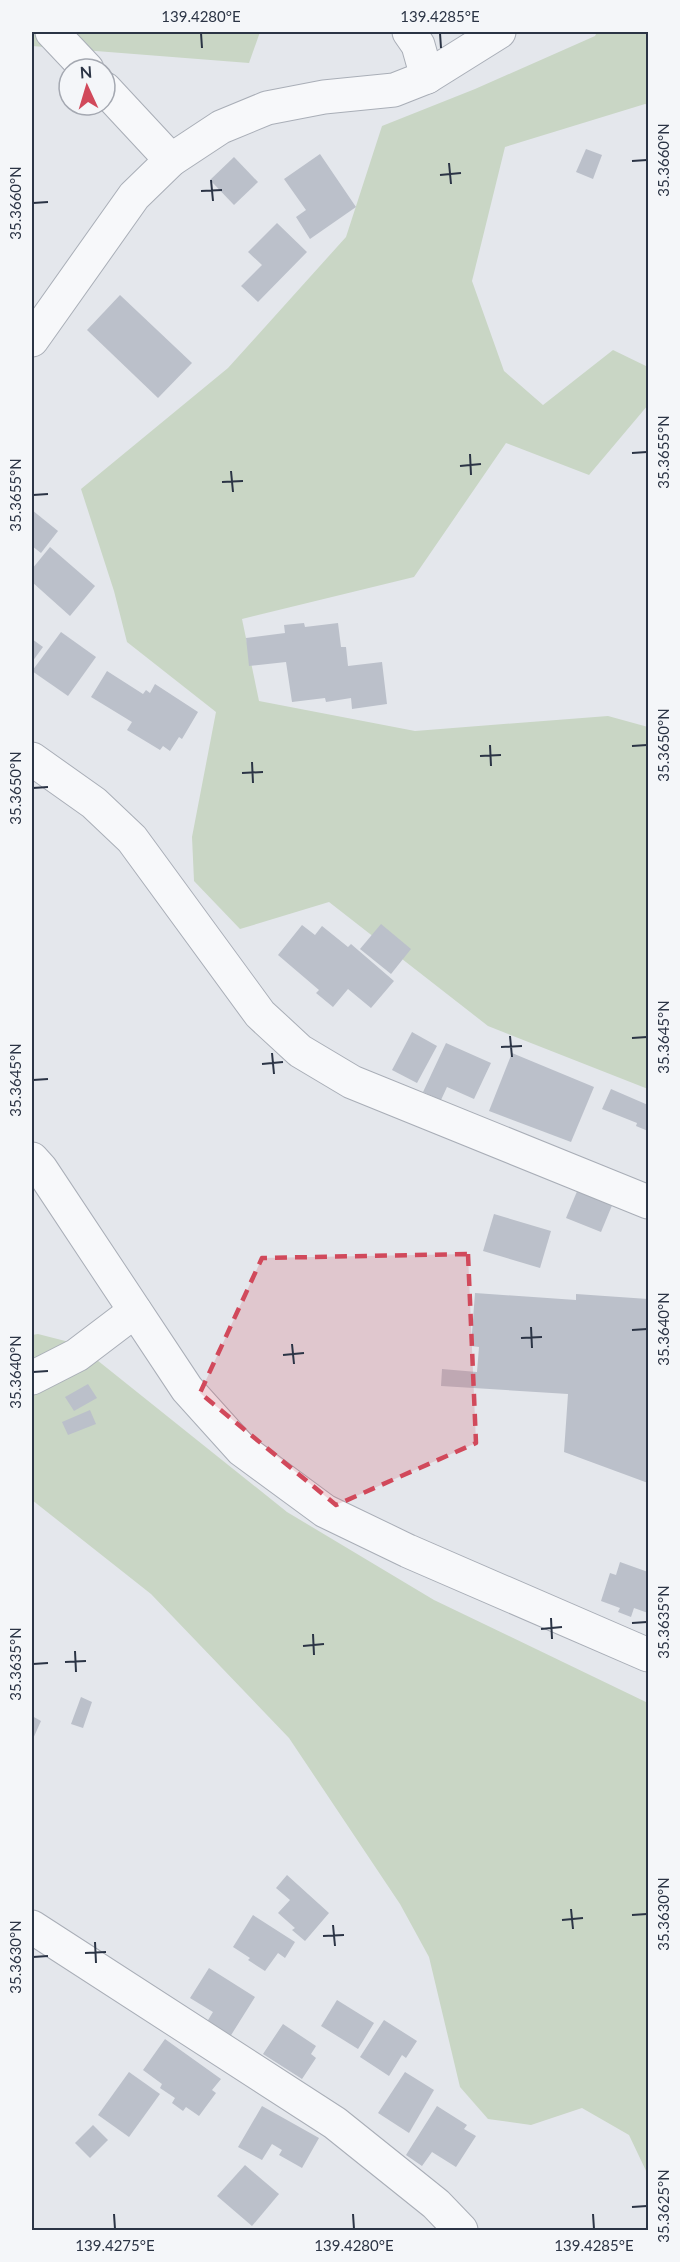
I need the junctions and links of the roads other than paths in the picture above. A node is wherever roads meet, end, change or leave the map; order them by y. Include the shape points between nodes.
1 (52, 32) edge
2 (409, 32) edge
3 (499, 32) edge
4 (76, 57) edge
5 (428, 77) junction
6 (117, 102) edge
7 (171, 160) junction
8 (32, 340) edge
9 (32, 759) edge
10 (32, 1159) edge
11 (648, 1202) edge
12 (135, 1311) junction
13 (32, 1378) edge
14 (648, 1655) edge
15 (32, 1927) edge
16 (460, 2230) edge

1 - 4 street
2 - 5 street via 418,45
3 - 5 street
5 - 7 street via 394,90 267,108 221,128
6 - 7 street
7 - 8 street via 134,196
9 - 11 street via 94,803 132,839 260,1014 300,1051 352,1082
10 - 12 street
12 - 13 street via 77,1355
12 - 14 street via 187,1389 242,1450 325,1511
15 - 16 street via 335,2123 436,2204

